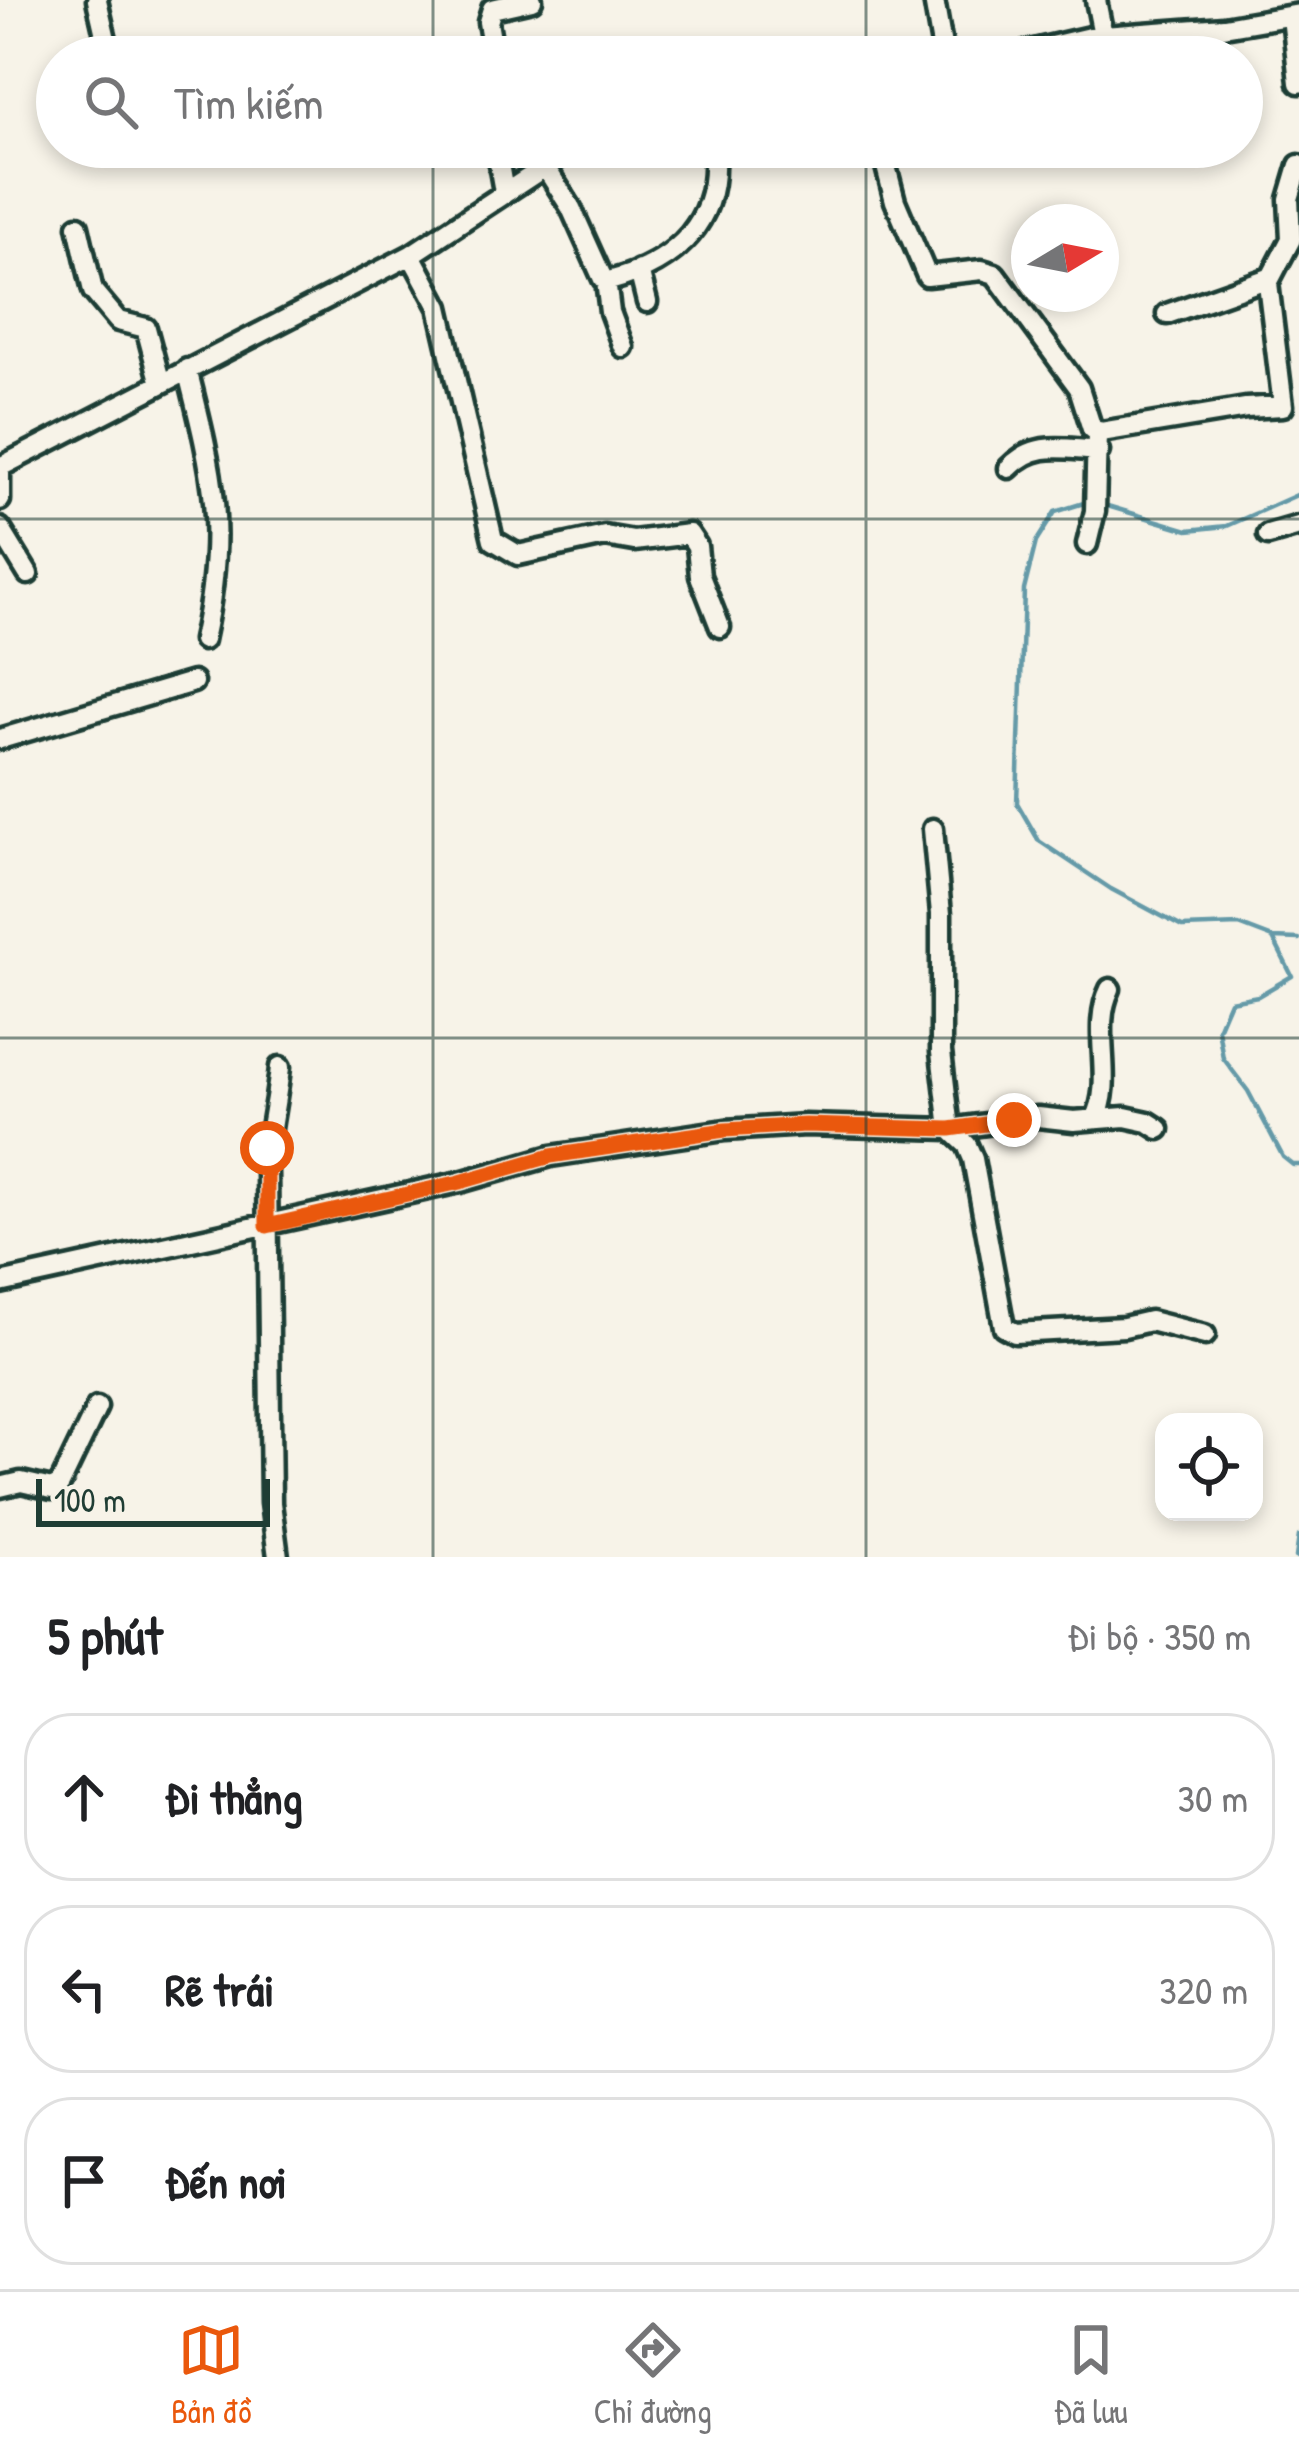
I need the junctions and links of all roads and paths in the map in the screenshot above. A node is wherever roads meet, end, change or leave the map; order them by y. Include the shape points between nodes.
1 (98, 0) edge
2 (532, 0) edge
3 (934, 0) edge
4 (1096, 0) edge
5 (1296, 15) edge
6 (1102, 35) junction
7 (106, 36) edge
8 (490, 36) edge
9 (940, 36) edge
10 (1098, 36) edge
11 (1299, 83) edge
12 (1299, 164) edge
13 (500, 168) edge
14 (540, 168) edge
15 (546, 168) edge
16 (716, 168) edge
17 (886, 168) edge
18 (504, 192) junction
19 (77, 226) dead end
20 (1294, 245) edge
21 (411, 255) junction
22 (640, 270) junction
23 (1269, 278) junction
24 (606, 281) junction
25 (646, 302) dead end
26 (1167, 314) dead end
27 (623, 347) dead end
28 (187, 369) junction
29 (161, 384) junction
30 (1291, 405) edge
31 (1098, 441) junction
32 (1009, 468) dead end
33 (0, 470) edge
34 (0, 500) edge
35 (1299, 526) edge
36 (0, 528) edge
37 (1268, 535) dead end
38 (1087, 544) dead end
39 (28, 574) dead end
40 (720, 627) dead end
41 (203, 640) dead end
42 (193, 682) dead end
43 (0, 739) edge
44 (933, 829) dead end
45 (1110, 989) dead end
46 (280, 1067) dead end
47 (1095, 1119) junction
48 (950, 1129) junction
49 (1159, 1130) dead end
50 (267, 1226) junction
51 (0, 1283) edge
52 (1205, 1335) dead end
53 (97, 1407) dead end
54 (0, 1487) edge
55 (278, 1557) edge

1 - 7 street
2 - 8 street via 493,9
3 - 9 street
4 - 6 street
5 - 6 street
5 - 11 street
6 - 10 street
12 - 20 street via 1291,187
13 - 18 street
14 - 18 street
15 - 24 street
16 - 22 street via 704,219
17 - 31 street via 927,275 995,274 1079,388
18 - 21 street
19 - 29 street via 93,291 118,321 146,328
20 - 23 street
21 - 28 street
21 - 40 street via 439,307 493,540 518,555 605,536 689,534
22 - 24 street
22 - 25 street
23 - 26 street
23 - 30 street
24 - 27 street
28 - 29 street
28 - 41 street via 213,473 218,536
29 - 33 street
30 - 31 street
31 - 32 street via 1040,447
31 - 38 street
33 - 34 street
35 - 37 street
36 - 39 street
42 - 43 street
44 - 48 street
45 - 47 street
46 - 50 street via 268,1137
47 - 48 street
47 - 49 street via 1134,1118
48 - 50 street via 805,1125 703,1133 551,1156
48 - 52 street via 971,1152 1007,1332 1156,1322
50 - 51 street
50 - 55 street
53 - 54 street via 60,1484

